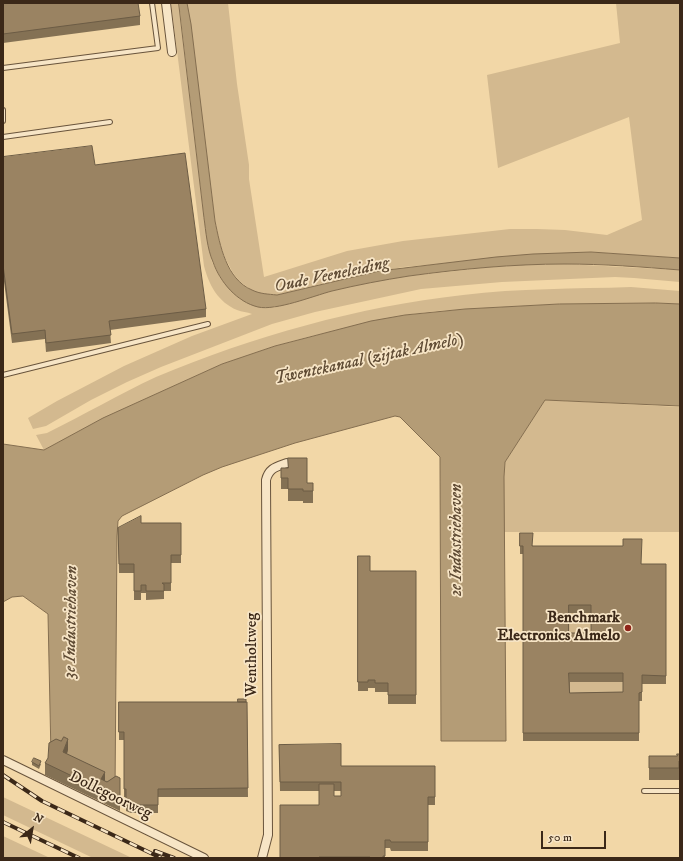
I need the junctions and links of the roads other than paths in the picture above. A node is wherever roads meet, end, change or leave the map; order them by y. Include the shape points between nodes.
1 (152, 3) edge
2 (166, 3) edge
3 (172, 52) dead end
4 (3, 68) edge
5 (3, 110) edge
6 (3, 121) edge
7 (110, 122) dead end
8 (3, 137) edge
9 (208, 324) dead end
10 (3, 375) edge
11 (287, 463) edge
12 (3, 760) edge
13 (644, 791) dead end
14 (680, 792) edge
15 (204, 858) edge
16 (262, 858) edge

1 - 4 lane via 158,48
2 - 3 street
5 - 6 lane
7 - 8 lane
9 - 10 lane
11 - 16 street, Wentholtweg via 268,473 266,480 268,835
12 - 15 street, Dollegoorweg
13 - 14 lane

